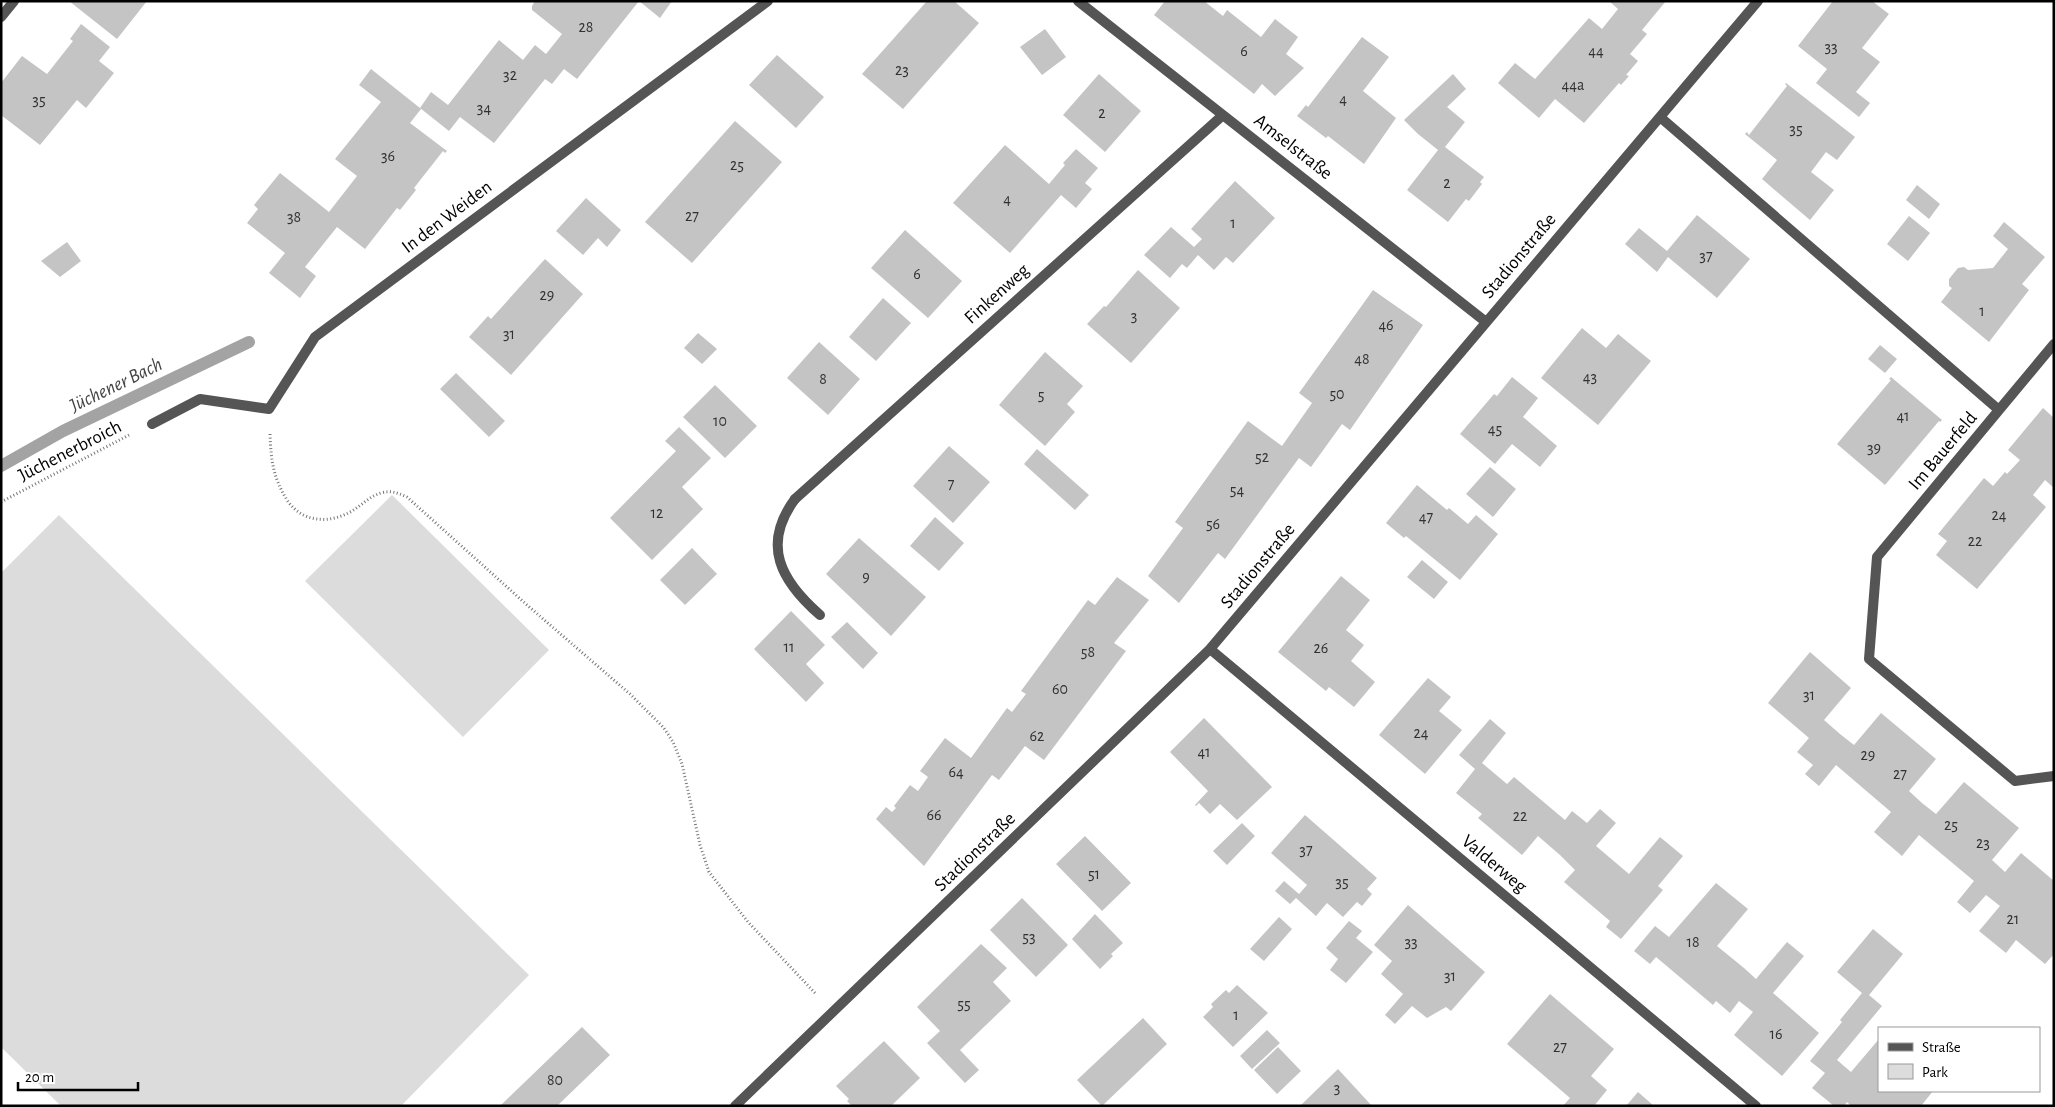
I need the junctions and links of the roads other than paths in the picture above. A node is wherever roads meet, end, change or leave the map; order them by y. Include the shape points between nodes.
1 (14, 1) edge
2 (768, 1) edge
3 (1078, 1) edge
4 (1758, 1) edge
5 (1, 17) edge
6 (1224, 114) junction
7 (1660, 117) junction
8 (1486, 322) junction
9 (2054, 344) edge
10 (1999, 410) junction
11 (152, 424) road end
12 (820, 614) dead end
13 (1210, 649) junction
14 (2054, 776) edge
15 (735, 1106) edge
16 (1756, 1106) edge

1 - 5 street
2 - 11 street, In den Weiden via 315,337 269,409 200,399
3 - 6 street, Amselstraße
4 - 7 street, Stadionstraße
6 - 8 street, Amselstraße
6 - 12 street, Finkenweg via 795,499 784,513 778,542 779,558 788,581
7 - 8 street, Stadionstraße
7 - 10 street, Im Bauerfeld
8 - 13 street, Stadionstraße
9 - 10 street
10 - 14 street, Im Bauerfeld via 1877,557 1869,659 2014,781
13 - 15 street, Stadionstraße
13 - 16 street, Valderweg

